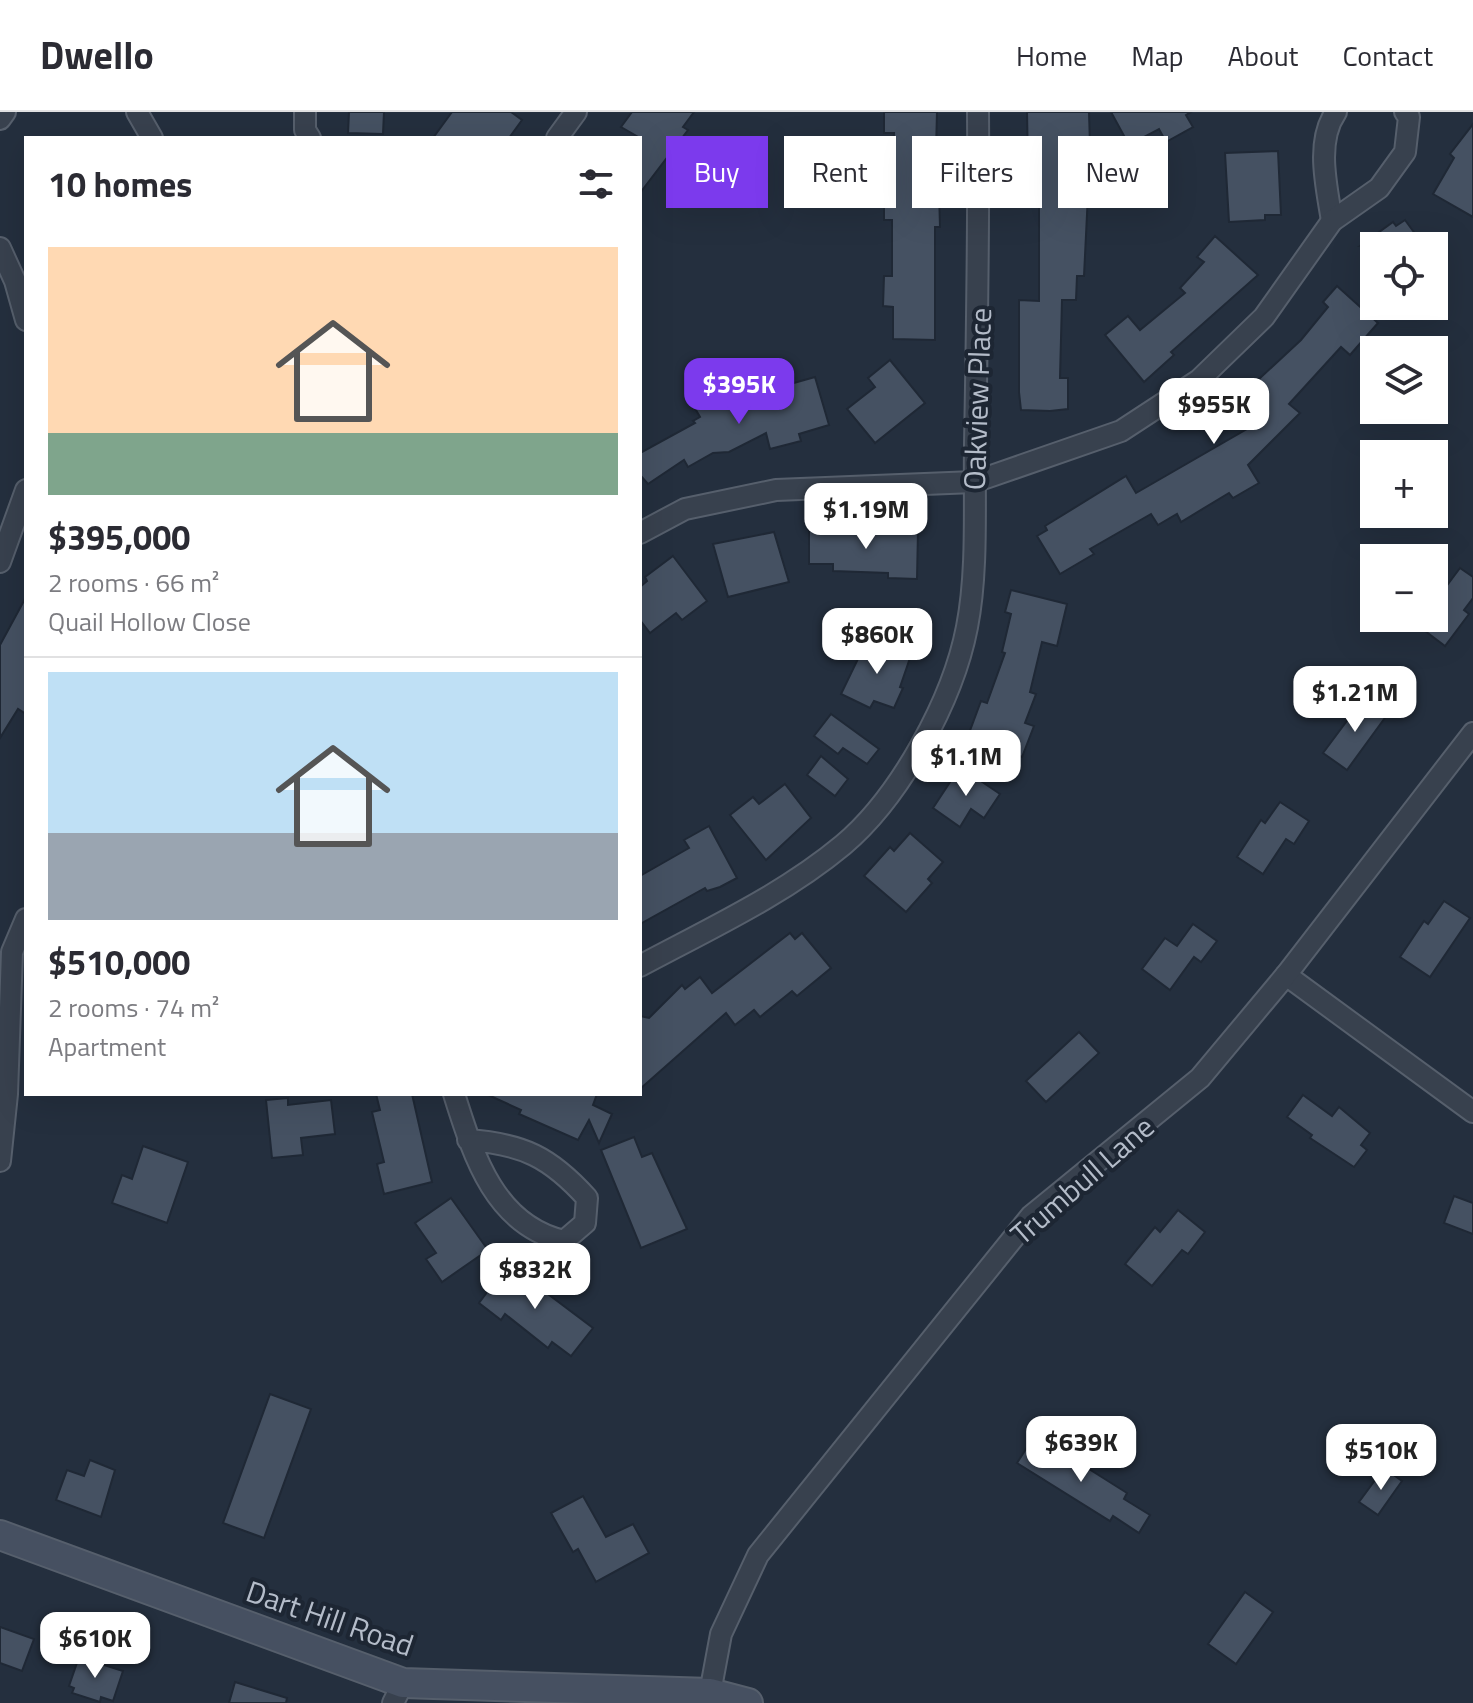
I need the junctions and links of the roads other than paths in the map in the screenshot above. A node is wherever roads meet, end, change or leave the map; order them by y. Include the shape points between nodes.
1 (5, 112) edge
2 (137, 112) edge
3 (576, 112) edge
4 (978, 112) edge
5 (1336, 112) edge
6 (1405, 112) edge
7 (0, 119) edge
8 (151, 136) edge
9 (558, 136) edge
10 (1332, 221) junction
11 (0, 248) edge
12 (24, 313) edge
13 (974, 482) junction
14 (24, 496) edge
15 (642, 532) edge
16 (0, 562) edge
17 (1473, 733) edge
18 (24, 924) edge
19 (13, 952) edge
20 (642, 965) edge
21 (1286, 975) junction
22 (17, 1092) edge
23 (455, 1096) edge
24 (1473, 1112) edge
25 (468, 1140) junction
26 (0, 1161) edge
27 (0, 1535) edge
28 (398, 1693) edge
29 (710, 1693) junction
30 (748, 1703) edge

1 - 7 street
2 - 8 street
3 - 9 street
4 - 13 street, Oakview Place
5 - 10 street via 1323,165
6 - 10 street via 1405,152 1379,188
10 - 13 street via 1264,317 1199,380 1121,431
11 - 12 street
13 - 15 street via 776,490 685,509
13 - 20 street, Oakview Place via 967,627 936,719 899,781 845,843 794,881
14 - 16 street
17 - 21 street, Trumbull Lane
18 - 19 street
19 - 22 street
21 - 24 street
21 - 29 street, Trumbull Lane via 1200,1078 1031,1216 953,1310 758,1555 721,1634
22 - 26 street
23 - 25 street
25 - 25 street via 508,1143 561,1169 587,1198 585,1223 564,1241 540,1235 510,1210 476,1164
27 - 28 main road, Dart Hill Road
28 - 29 main road, Dart Hill Road
29 - 30 main road, Dart Hill Road

